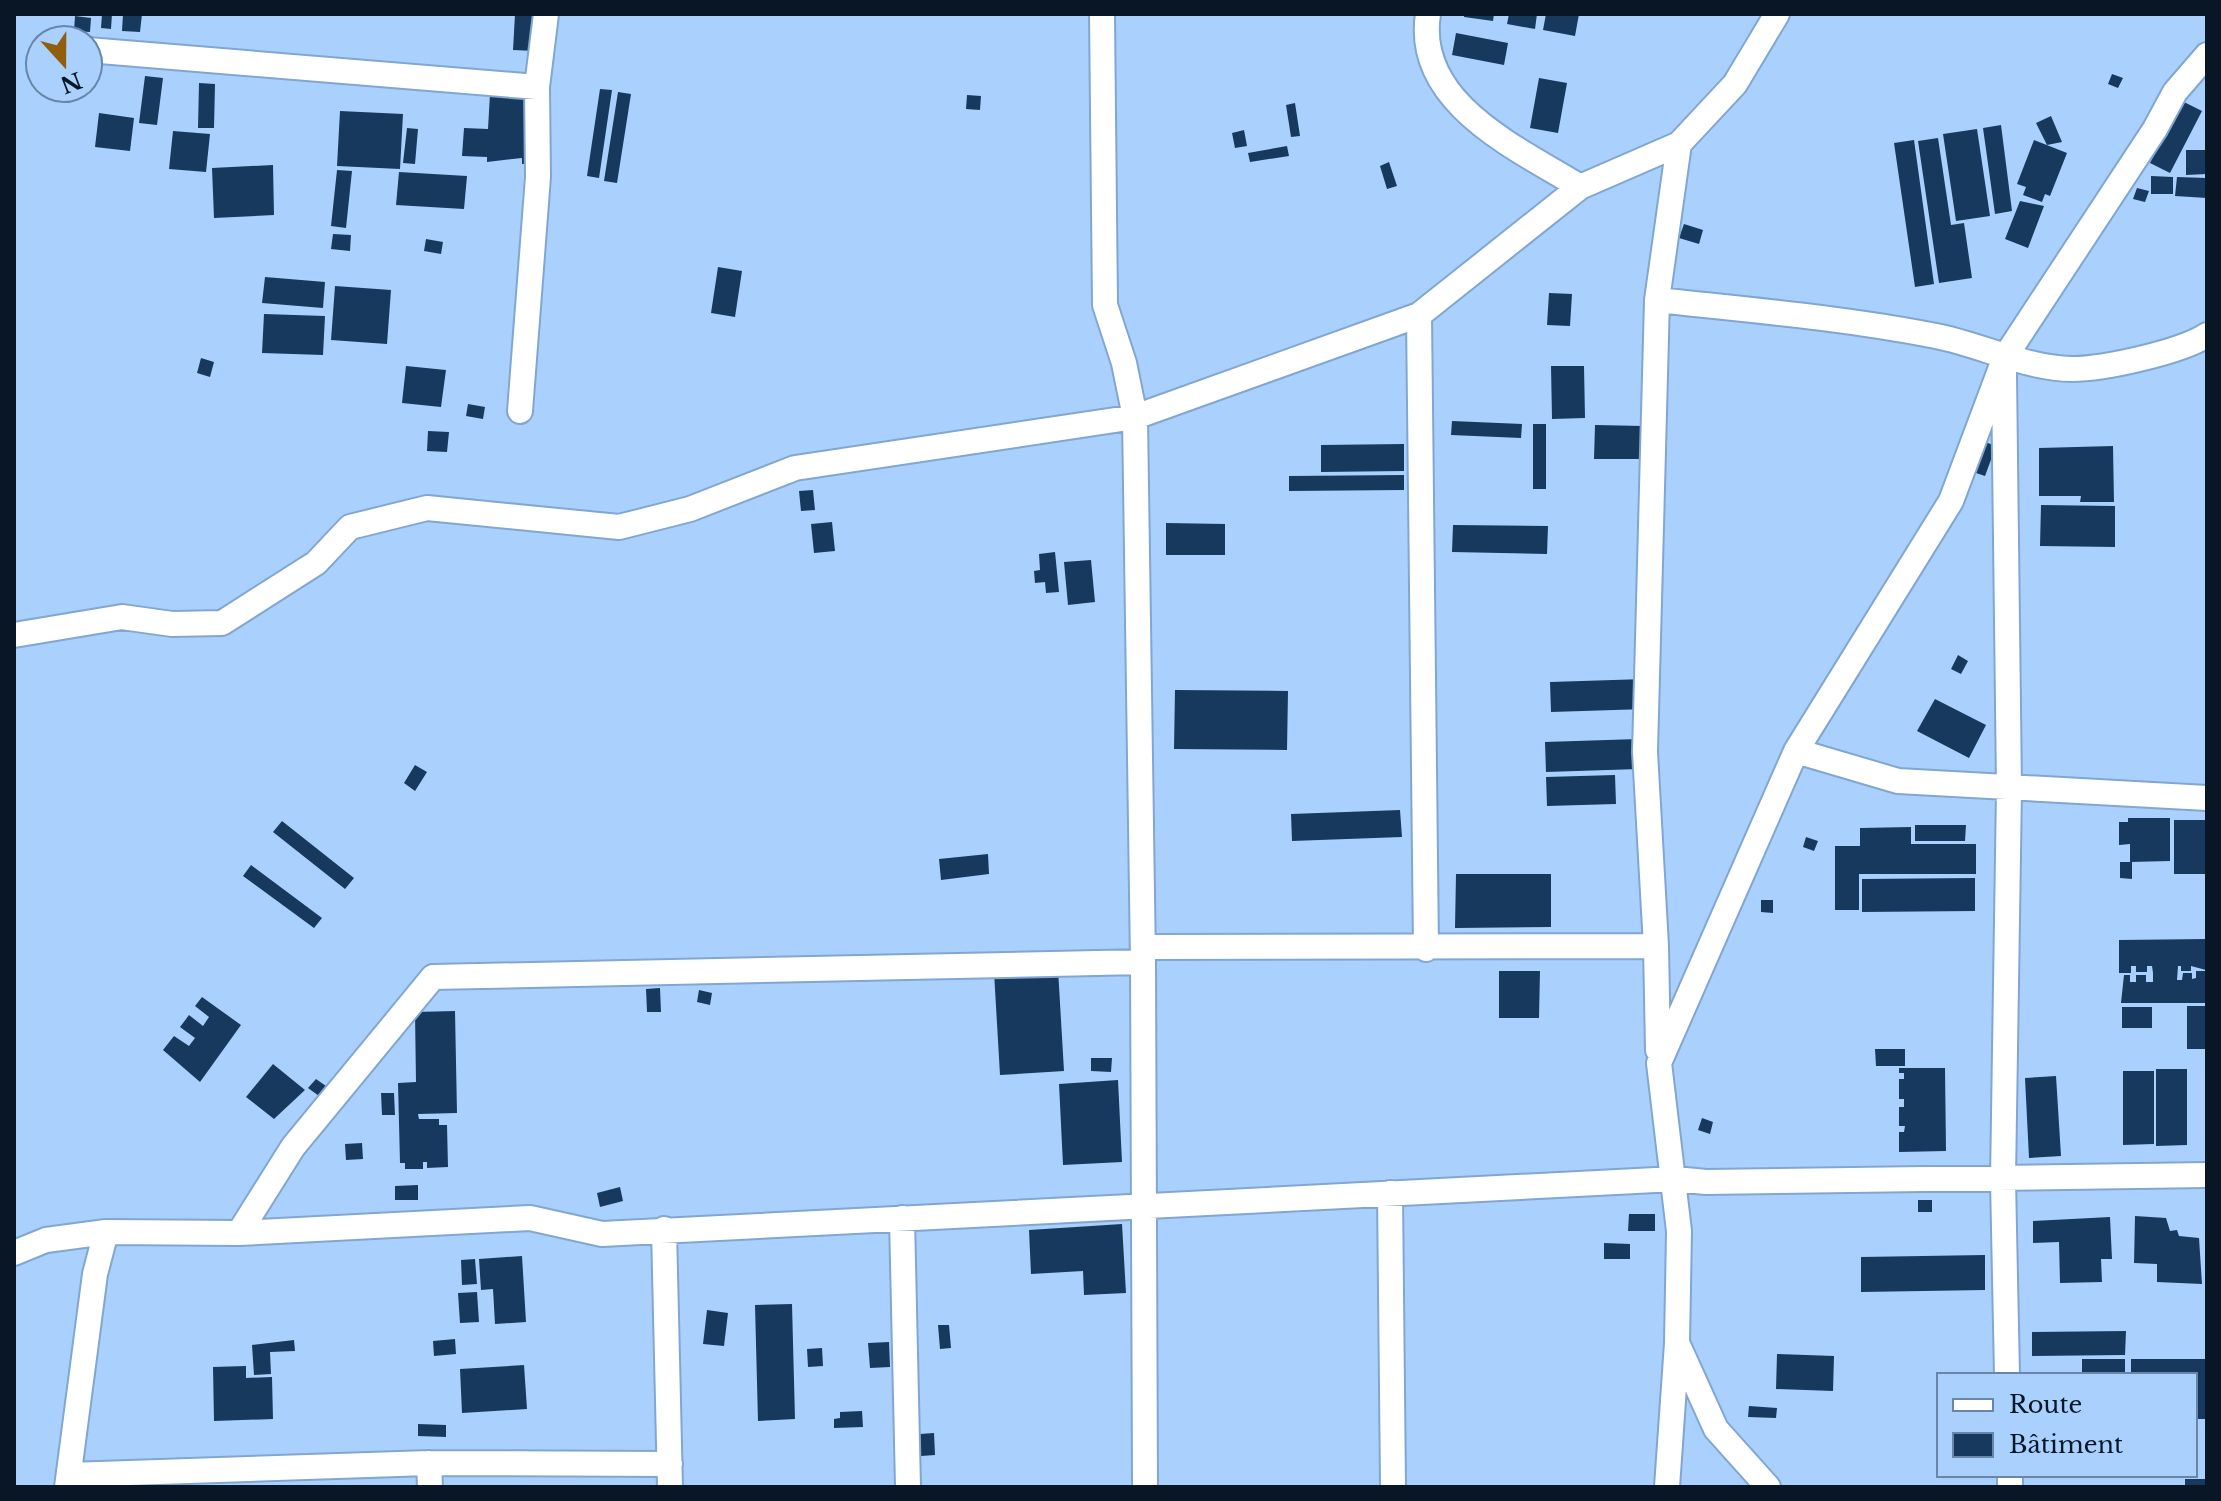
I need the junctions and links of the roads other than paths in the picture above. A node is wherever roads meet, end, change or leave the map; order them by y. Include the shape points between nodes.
1 (546, 14) edge
2 (1102, 14) edge
3 (1428, 14) edge
4 (1777, 14) edge
5 (104, 51) edge
6 (2207, 55) edge
7 (537, 87) junction
8 (1679, 144) junction
9 (1580, 187) junction
10 (1657, 300) junction
11 (1419, 315) junction
12 (2207, 335) edge
13 (2005, 357) junction
14 (520, 411) dead end
15 (1135, 417) junction
16 (14, 635) edge
17 (1796, 751) junction
18 (2009, 789) junction
19 (2207, 798) edge
20 (1656, 946) junction
21 (1426, 949) junction
22 (1143, 954) junction
23 (1659, 1063) junction
24 (2207, 1175) edge
25 (1675, 1179) junction
26 (2003, 1180) junction
27 (1390, 1193) junction
28 (1142, 1204) junction
29 (902, 1218) junction
30 (664, 1229) junction
31 (106, 1232) junction
32 (239, 1233) junction
33 (14, 1253) edge
34 (1677, 1343) junction
35 (2007, 1373) edge
36 (430, 1475) edge
37 (670, 1475) edge
38 (68, 1481) edge
39 (908, 1487) edge
40 (1145, 1487) edge
41 (1393, 1487) edge
42 (1667, 1487) edge
43 (1768, 1487) edge

1 - 7 street
2 - 15 street via 1105,305
3 - 9 street via 1425,34 1436,72 1459,106
4 - 8 street via 1735,84
5 - 7 street
6 - 13 street via 2175,92
7 - 14 street via 538,177
8 - 9 street
8 - 10 street
9 - 11 street
10 - 13 street via 1932,335 1980,345
10 - 20 street via 1645,752
11 - 15 street
11 - 21 street
12 - 13 street via 2189,347 2072,369
13 - 17 street via 1951,501
13 - 18 street
15 - 16 street via 795,468 690,509 619,527 427,508 350,527 316,563 222,623 122,617
15 - 22 street
17 - 18 street via 1898,781
17 - 23 street
18 - 19 street
18 - 26 street
20 - 21 street
20 - 23 street
21 - 22 street
22 - 28 street
22 - 32 street via 433,977 293,1147
23 - 25 street
24 - 26 street
25 - 26 street
25 - 27 street
25 - 34 street
26 - 35 street
27 - 28 street
27 - 41 street
28 - 29 street
28 - 40 street
29 - 30 street
29 - 39 street
30 - 32 street via 602,1234 530,1218
30 - 37 street
31 - 32 street
31 - 33 street via 46,1240
31 - 38 street via 95,1274
34 - 42 street
34 - 43 street via 1716,1429
36 - 37 street
36 - 38 street

